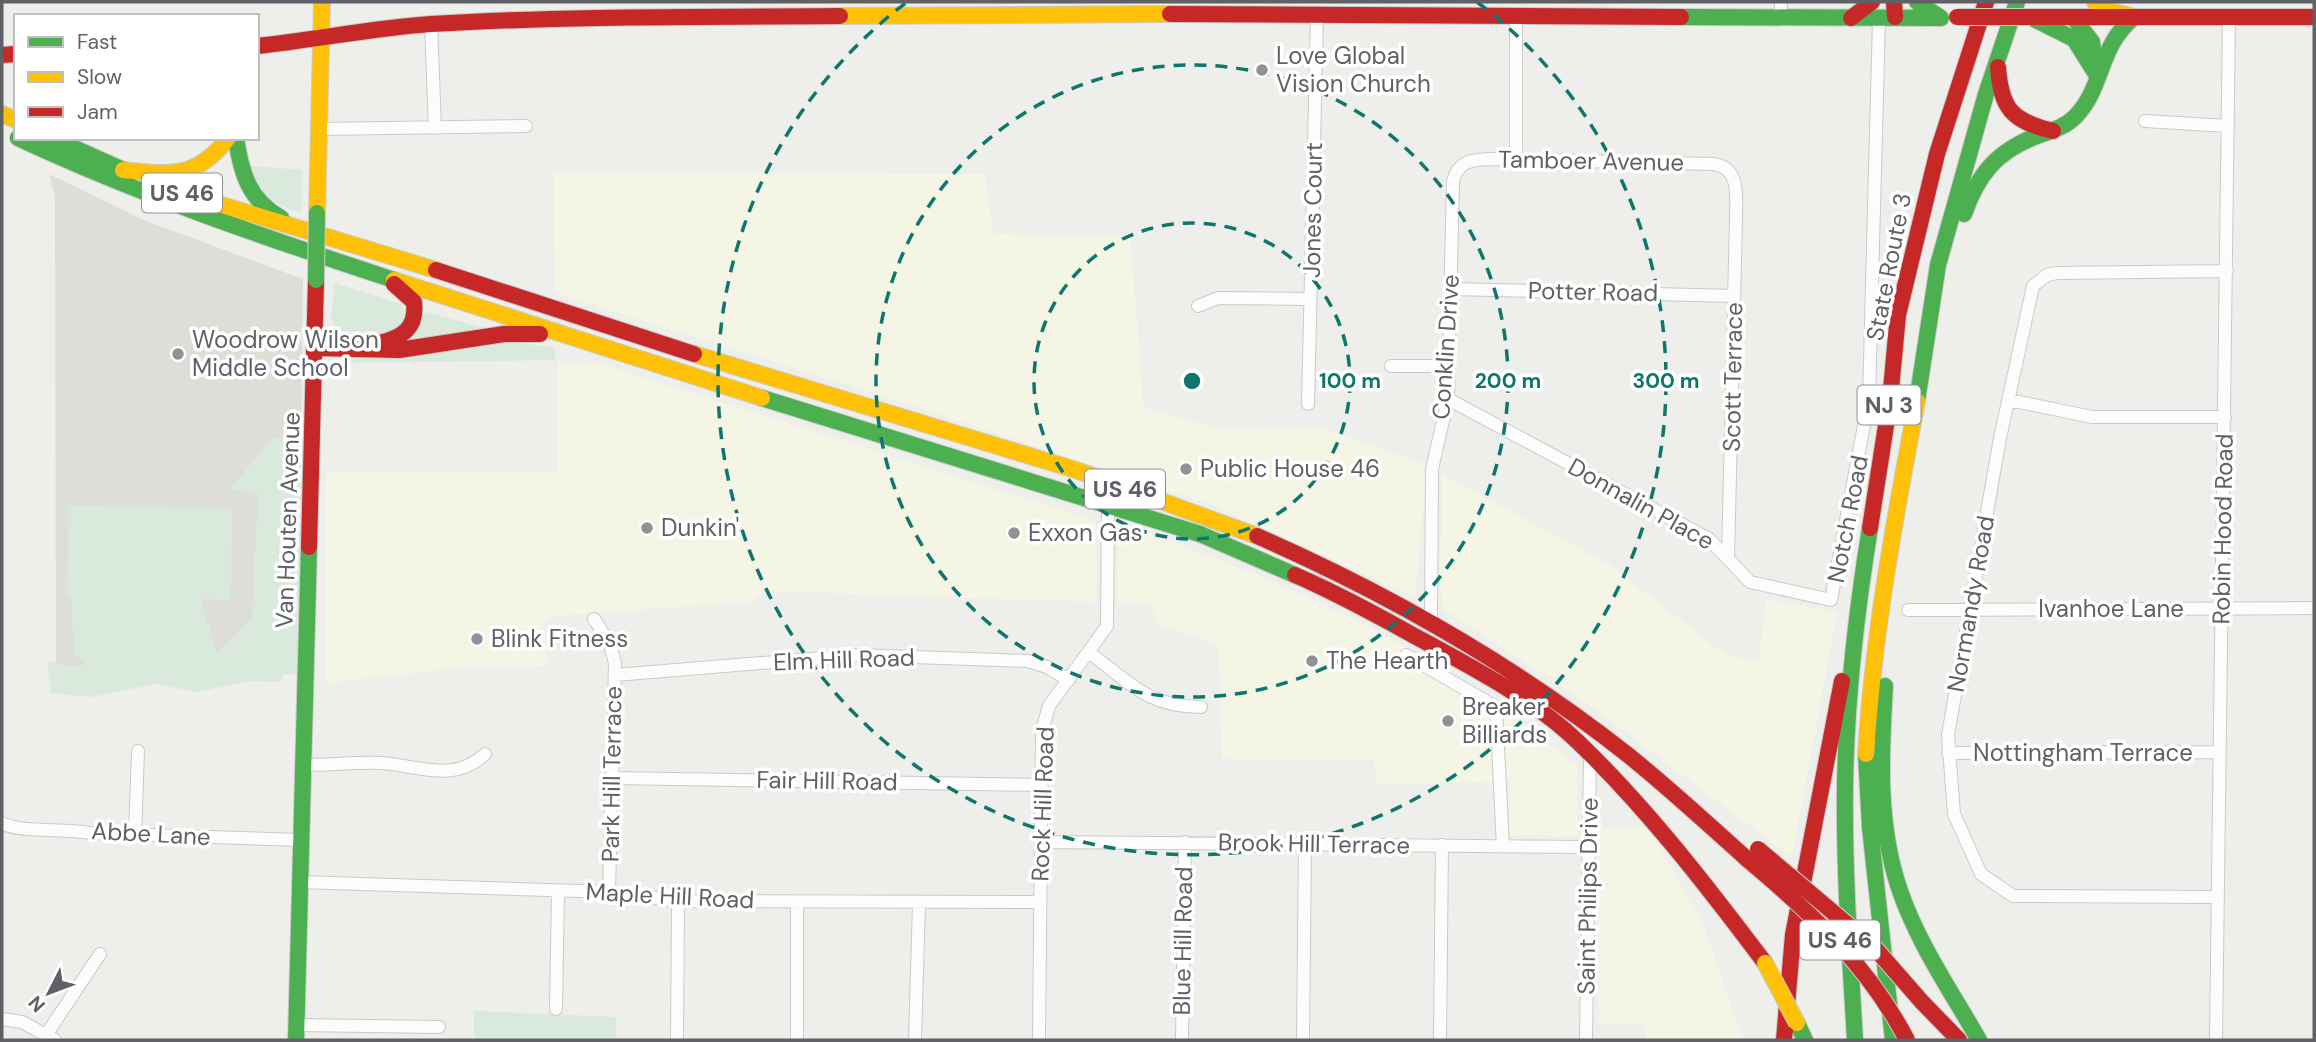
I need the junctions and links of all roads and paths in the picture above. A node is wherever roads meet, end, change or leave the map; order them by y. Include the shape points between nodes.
1 (322, 2) edge
2 (1872, 2) edge
3 (1917, 2) edge
4 (2017, 2) edge
5 (2095, 2) edge
6 (1985, 4) edge
7 (1781, 10) edge
8 (1889, 12) edge
9 (1317, 16) junction
10 (1516, 16) junction
11 (2031, 17) junction
12 (2073, 17) junction
13 (2134, 17) junction
14 (2230, 17) junction
15 (2314, 17) edge
16 (1851, 18) junction
17 (1949, 18) junction
18 (431, 24) junction
19 (320, 38) junction
20 (259, 46) edge
21 (1997, 58) junction
22 (2096, 74) junction
23 (2145, 121) dead end
24 (526, 126) dead end
25 (2228, 126) junction
26 (435, 128) junction
27 (319, 129) junction
28 (2053, 131) junction
29 (22, 140) edge
30 (56, 140) edge
31 (226, 140) edge
32 (236, 140) edge
33 (1516, 160) junction
34 (123, 170) junction
35 (1736, 196) joint
36 (1453, 198) joint
37 (308, 231) junction
38 (2227, 271) junction
39 (373, 274) junction
40 (1451, 289) junction
41 (1734, 296) junction
42 (1311, 299) junction
43 (1198, 306) dead end
44 (564, 335) junction
45 (1928, 341) junction
46 (316, 348) junction
47 (349, 349) junction
48 (1391, 366) dead end
49 (1449, 366) junction
50 (1448, 399) junction
51 (2009, 400) junction
52 (1308, 404) dead end
53 (2225, 417) junction
54 (1108, 504) junction
55 (1728, 558) junction
56 (1831, 600) joint
57 (2221, 608) junction
58 (2314, 608) edge
59 (1969, 609) junction
60 (1908, 610) dead end
61 (594, 619) dead end
62 (1430, 621) junction
63 (1881, 622) junction
64 (1854, 632) junction
65 (1090, 653) junction
66 (1406, 656) dead end
67 (614, 676) junction
68 (1069, 680) junction
69 (1201, 707) dead end
70 (138, 751) dead end
71 (1590, 752) junction
72 (2219, 752) junction
73 (1948, 753) junction
74 (485, 754) dead end
75 (303, 765) junction
76 (612, 778) junction
77 (1041, 785) junction
78 (2, 823) edge
79 (135, 835) junction
80 (301, 840) junction
81 (1041, 842) junction
82 (1185, 842) junction
83 (1305, 844) junction
84 (1442, 845) junction
85 (1503, 846) junction
86 (1588, 847) junction
87 (1753, 855) junction
88 (300, 882) junction
89 (558, 891) junction
90 (609, 892) junction
91 (2218, 897) junction
92 (678, 901) junction
93 (797, 902) junction
94 (1040, 902) junction
95 (919, 903) junction
96 (100, 954) dead end
97 (556, 1009) dead end
98 (2, 1019) edge
99 (439, 1027) dead end
100 (297, 1032) edge
101 (51, 1038) edge
102 (677, 1040) edge
103 (797, 1040) edge
104 (915, 1040) edge
105 (1039, 1040) edge
106 (1182, 1040) edge
107 (1303, 1040) edge
108 (1440, 1040) edge
109 (1586, 1040) edge
110 (1784, 1040) edge
111 (1805, 1040) edge
112 (1855, 1040) edge
113 (1893, 1040) edge
114 (1907, 1040) edge
115 (1959, 1040) edge
116 (1979, 1040) edge
117 (2216, 1040) edge

1 - 19 main road, Van Houten Avenue
2 - 16 main road
3 - 17 main road
4 - 21 main road, State Route 3 / NJ 3
5 - 13 main road via 2106,10
6 - 64 main road, State Route 3 / NJ 3 via 1937,153 1898,315 1890,400
7 - 10 main road
7 - 16 main road
8 - 16 main road
8 - 17 main road
8 - 56 street, Notch Road via 1869,399
9 - 10 main road
9 - 18 main road via 630,17
9 - 42 street, Jones Court
10 - 33 street
11 - 12 main road
11 - 17 main road, bridge
11 - 22 main road via 2074,39
12 - 13 main road
12 - 22 main road via 2092,42
13 - 14 main road
13 - 22 main road via 2109,41
14 - 15 main road
14 - 25 street, Robin Hood Road
18 - 19 main road
18 - 26 street
19 - 20 main road
19 - 27 main road, Van Houten Avenue
21 - 28 main road via 2005,106 2026,124
21 - 45 main road, State Route 3 / NJ 3 via 1948,222
22 - 28 main road via 2082,110
23 - 25 street
24 - 26 street
25 - 38 street, Robin Hood Road
26 - 27 street
27 - 46 main road, Van Houten Avenue, bridge
28 - 45 main road via 2006,148 1980,174 1949,260
29 - 39 main road, US 46 via 151,196
30 - 34 main road, US 46
31 - 34 main road via 211,160 187,172
32 - 37 main road via 242,174 251,193 273,214
33 - 35 street, Tamboer Avenue via 1719,164 1735,179
33 - 36 street, Tamboer Avenue via 1465,162 1455,175
34 - 37 main road, US 46 via 241,214
35 - 41 street, Scott Terrace
36 - 40 street, Conklin Drive
37 - 62 main road, US 46 via 1160,499 1317,562
38 - 51 street, Normandy Road via 2057,273 2040,279 2029,297
38 - 53 street, Robin Hood Road
39 - 44 main road, US 46
39 - 47 main road via 410,295 414,321 403,337
40 - 41 street, Potter Road
40 - 49 street, Conklin Drive
41 - 55 street, Scott Terrace
42 - 43 street via 1218,298
42 - 52 street, Jones Court
44 - 47 main road via 517,333 398,350
44 - 54 main road, US 46
45 - 63 main road, State Route 3 / NJ 3 via 1896,510
46 - 47 main road
46 - 75 main road, Van Houten Avenue
48 - 49 street
49 - 50 street, Conklin Drive
50 - 55 street, Donnalin Place via 1709,539
50 - 62 street, Conklin Drive via 1432,469
51 - 53 street via 2092,417
51 - 59 street, Normandy Road
53 - 57 street, Robin Hood Road
54 - 65 street, Rock Hill Road via 1107,626
54 - 71 main road, US 46 via 1200,534 1328,589 1426,640 1523,699
55 - 56 street, Donnalin Place via 1758,585
57 - 58 street, Ivanhoe Lane
57 - 59 street, Ivanhoe Lane
57 - 72 street, Robin Hood Road
59 - 60 street, Ivanhoe Lane
59 - 73 street, Normandy Road
61 - 67 street, Park Hill Terrace via 614,654
62 - 87 main road, US 46 via 1496,661 1639,764
63 - 113 main road, NJ 3 via 1865,763
63 - 116 main road via 1887,648 1880,758 1883,816 1893,869 1916,925
64 - 110 main road via 1826,752 1793,935
64 - 112 main road, NJ 3 via 1845,788
65 - 68 street, Rock Hill Road
65 - 69 street via 1156,701
66 - 85 street via 1496,707
67 - 68 street, Elm Hill Road via 891,655 1028,661
67 - 76 street, Park Hill Terrace
68 - 77 street, Rock Hill Road via 1044,717
70 - 79 street
71 - 86 street, Saint Philips Drive
71 - 111 main road, US 46, bridge via 1688,861 1765,963
72 - 73 street, Nottingham Terrace
72 - 91 street, Robin Hood Road
73 - 91 street, Normandy Road via 1954,814 1974,862 1981,874 2012,896
74 - 75 street via 463,769 419,771 383,763
75 - 80 main road, Van Houten Avenue
76 - 77 street, Fair Hill Road
76 - 90 street, Park Hill Terrace
77 - 81 street, Rock Hill Road
78 - 79 street, Abbe Lane via 11,828
79 - 80 street, Abbe Lane
80 - 88 main road, Van Houten Avenue
81 - 82 street, Brook Hill Terrace
81 - 94 street, Rock Hill Road
82 - 83 street, Brook Hill Terrace
82 - 106 street, Blue Hill Road
83 - 84 street, Brook Hill Terrace
83 - 107 street
84 - 85 street, Brook Hill Terrace
84 - 108 street
85 - 86 street, Brook Hill Terrace
86 - 109 street, Saint Philips Drive
87 - 114 main road, US 46, bridge via 1847,947 1877,986
87 - 115 main road, bridge via 1834,910
88 - 89 street, Maple Hill Road
88 - 100 main road, Van Houten Avenue
89 - 90 street, Maple Hill Road
89 - 97 street
90 - 92 street, Maple Hill Road
91 - 117 street, Robin Hood Road
92 - 93 street, Maple Hill Road
92 - 102 street
93 - 95 street, Maple Hill Road
93 - 103 street
94 - 95 street, Maple Hill Road
94 - 105 street, Rock Hill Road
95 - 104 street
96 - 101 street
98 - 101 street via 22,1022
99 - 100 street

